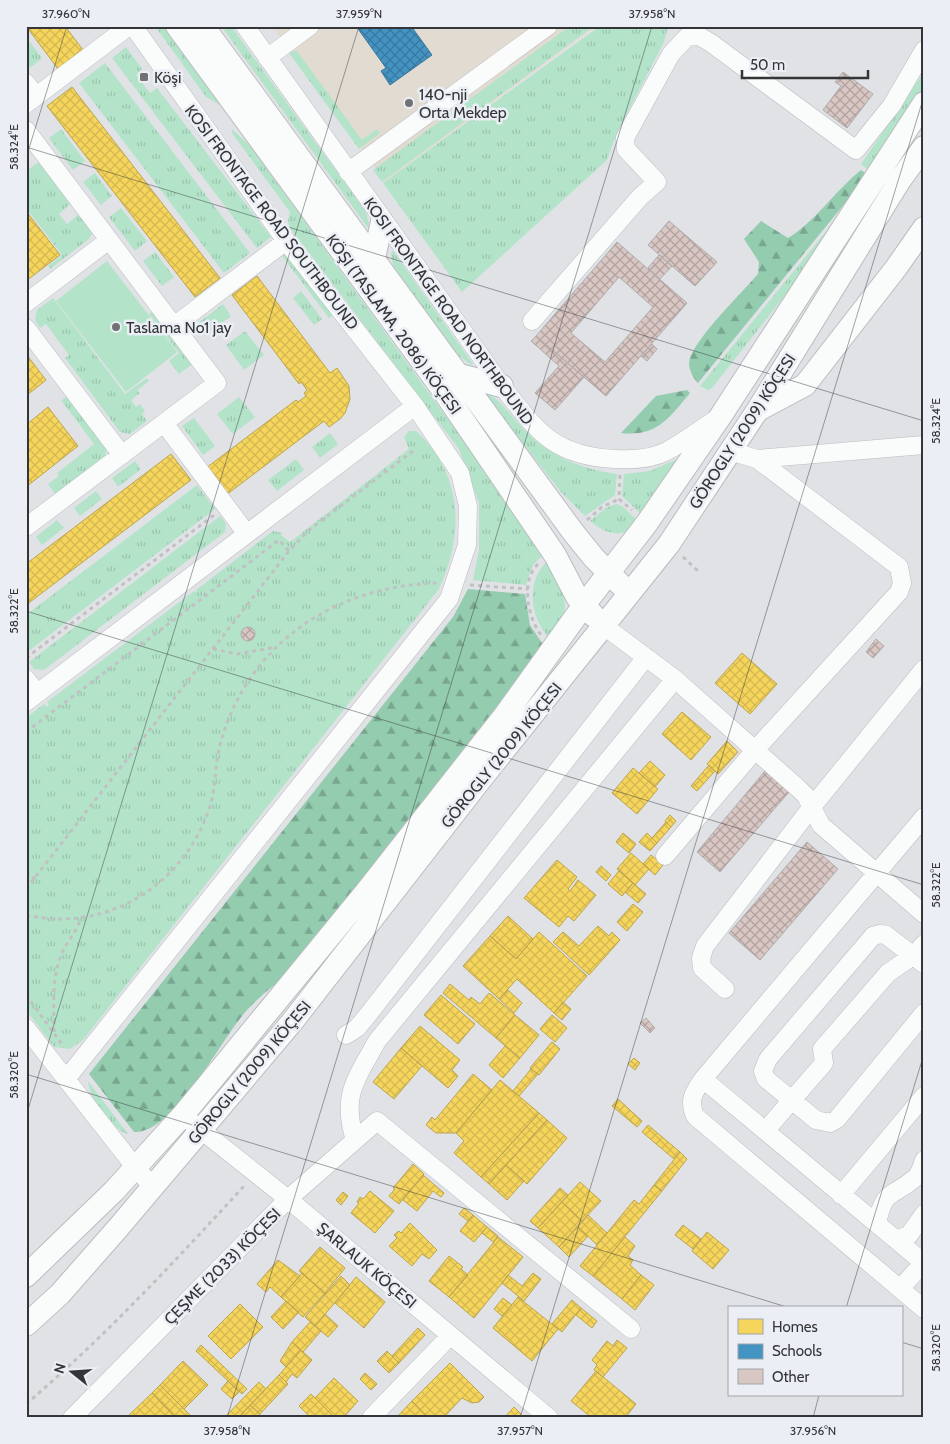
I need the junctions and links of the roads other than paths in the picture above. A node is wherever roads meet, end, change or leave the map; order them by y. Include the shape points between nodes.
1 (131, 26) edge
2 (178, 26) edge
3 (203, 26) edge
4 (245, 26) edge
5 (310, 26) edge
6 (548, 26) edge
7 (924, 50) edge
8 (267, 58) junction
9 (30, 94) edge
10 (924, 104) edge
11 (26, 130) edge
12 (924, 147) edge
13 (348, 172) junction
14 (382, 222) junction
15 (924, 228) edge
16 (109, 240) junction
17 (286, 241) junction
18 (374, 258) junction
19 (26, 304) edge
20 (532, 321) dead end
21 (174, 326) junction
22 (26, 328) edge
23 (459, 375) junction
24 (502, 386) junction
25 (416, 406) junction
26 (757, 411) junction
27 (720, 417) junction
28 (164, 423) junction
29 (924, 445) edge
30 (730, 451) junction
31 (122, 455) junction
32 (757, 459) junction
33 (26, 527) edge
34 (247, 534) junction
35 (610, 574) junction
36 (629, 592) junction
37 (584, 606) junction
38 (604, 626) junction
39 (646, 658) junction
40 (924, 669) edge
41 (26, 679) edge
42 (675, 679) junction
43 (32, 697) edge
44 (755, 750) junction
45 (812, 808) junction
46 (924, 817) edge
47 (665, 856) dead end
48 (876, 874) junction
49 (923, 911) edge
50 (921, 954) edge
51 (725, 989) dead end
52 (924, 1013) edge
53 (26, 1028) edge
54 (346, 1035) dead end
55 (67, 1078) junction
56 (703, 1079) junction
57 (924, 1096) edge
58 (792, 1100) junction
59 (183, 1115) junction
60 (201, 1130) junction
61 (765, 1132) junction
62 (355, 1140) junction
63 (924, 1160) edge
64 (135, 1167) junction
65 (153, 1187) junction
66 (841, 1195) junction
67 (288, 1199) junction
68 (924, 1214) edge
69 (876, 1224) junction
70 (896, 1240) junction
71 (924, 1263) edge
72 (26, 1276) edge
73 (900, 1289) junction
74 (924, 1309) edge
75 (26, 1325) edge
76 (631, 1329) dead end
77 (450, 1336) junction
78 (72, 1418) edge
79 (370, 1418) edge
80 (549, 1418) edge

1 - 9 street
1 - 17 street, KOSI FRONTAGE ROAD SOUTHBOUND
2 - 37 main road, KÖŞI (TASLAMA, 2086) KÖÇESI via 440,386 552,552
3 - 18 main road, KÖŞI (TASLAMA, 2086) KÖÇESI
4 - 8 street, KOSI FRONTAGE ROAD NORTHBOUND
5 - 8 street
6 - 13 street
7 - 20 street via 892,105 856,150 711,43 698,36 687,37 671,54 625,138 626,149 657,182 640,197
8 - 13 street, KOSI FRONTAGE ROAD NORTHBOUND
10 - 27 main road, GÖROGLY (2009) KÖÇESI
11 - 16 street
12 - 26 main road, GÖROGLY (2009) KÖÇESI via 900,180
13 - 14 street, KOSI FRONTAGE ROAD NORTHBOUND
14 - 18 main road
14 - 24 street, KOSI FRONTAGE ROAD NORTHBOUND
15 - 26 main road via 805,385
16 - 19 street
16 - 21 street
17 - 21 street
17 - 25 street, KOSI FRONTAGE ROAD SOUTHBOUND
18 - 23 main road, KÖŞI (TASLAMA, 2086) KÖÇESI
21 - 28 street via 217,383
22 - 31 street
23 - 24 main road
23 - 35 main road, KÖŞI (TASLAMA, 2086) KÖÇESI via 573,532
24 - 27 street, KOSI FRONTAGE ROAD NORTHBOUND via 532,425 556,446 595,458 644,458 666,452
25 - 34 street
25 - 55 street, KOSI FRONTAGE ROAD SOUTHBOUND via 449,454 465,488 469,525 467,545 449,599
26 - 30 main road, GÖROGLY (2009) KÖÇESI
27 - 35 main road, GÖROGLY (2009) KÖÇESI
28 - 31 street
28 - 34 street
29 - 32 street
30 - 32 street
30 - 36 main road, GÖROGLY (2009) KÖÇESI via 669,544
31 - 33 street
32 - 44 street via 900,567 902,583 899,592
34 - 43 street
35 - 36 main road, KÖŞI (TASLAMA, 2086) KÖÇESI
35 - 37 main road, GÖROGLY (2009) KÖÇESI
36 - 38 main road, GÖROGLY (2009) KÖÇESI
37 - 38 main road, KÖŞI (TASLAMA, 2086) KÖÇESI
37 - 59 main road, GÖROGLY (2009) KÖÇESI via 505,715 372,884
38 - 39 street
38 - 60 main road, GÖROGLY (2009) KÖÇESI via 292,1022
39 - 42 street
39 - 54 street via 367,1016
40 - 45 street
41 - 43 street
42 - 44 street
42 - 62 street via 377,1041 351,1089 350,1124
44 - 45 street via 806,796
44 - 47 street
45 - 48 street via 821,825
45 - 51 street via 705,946 702,968
46 - 48 street
48 - 49 street
48 - 56 street
50 - 58 street via 888,973 822,1049 824,1063
50 - 58 street via 886,935 880,934 867,941 768,1059 763,1071 766,1079
52 - 58 street via 837,1119 822,1123
53 - 55 street
55 - 64 street
56 - 61 street
56 - 73 street via 692,1095 691,1107 695,1116
57 - 66 street
58 - 61 street
59 - 60 street, ŞARLAUK KÖÇESI
59 - 64 main road, GÖROGLY (2009) KÖÇESI
60 - 65 main road, GÖROGLY (2009) KÖÇESI
60 - 67 street, ŞARLAUK KÖÇESI
61 - 66 street
62 - 67 street, ÇEŞME (2033) KÖÇESI
62 - 76 street, ÇEŞME (2033) KÖÇESI via 377,1121
63 - 69 street via 917,1177 889,1194 880,1206
64 - 65 street
64 - 72 main road, GÖROGLY (2009) KÖÇESI
65 - 75 main road, GÖROGLY (2009) KÖÇESI via 60,1294
66 - 69 street
67 - 77 street, ŞARLAUK KÖÇESI
67 - 78 street, ÇEŞME (2033) KÖÇESI
68 - 70 street via 910,1235
69 - 70 street
70 - 71 street
71 - 73 street
73 - 74 street
77 - 79 street
77 - 80 street, ŞARLAUK KÖÇESI

